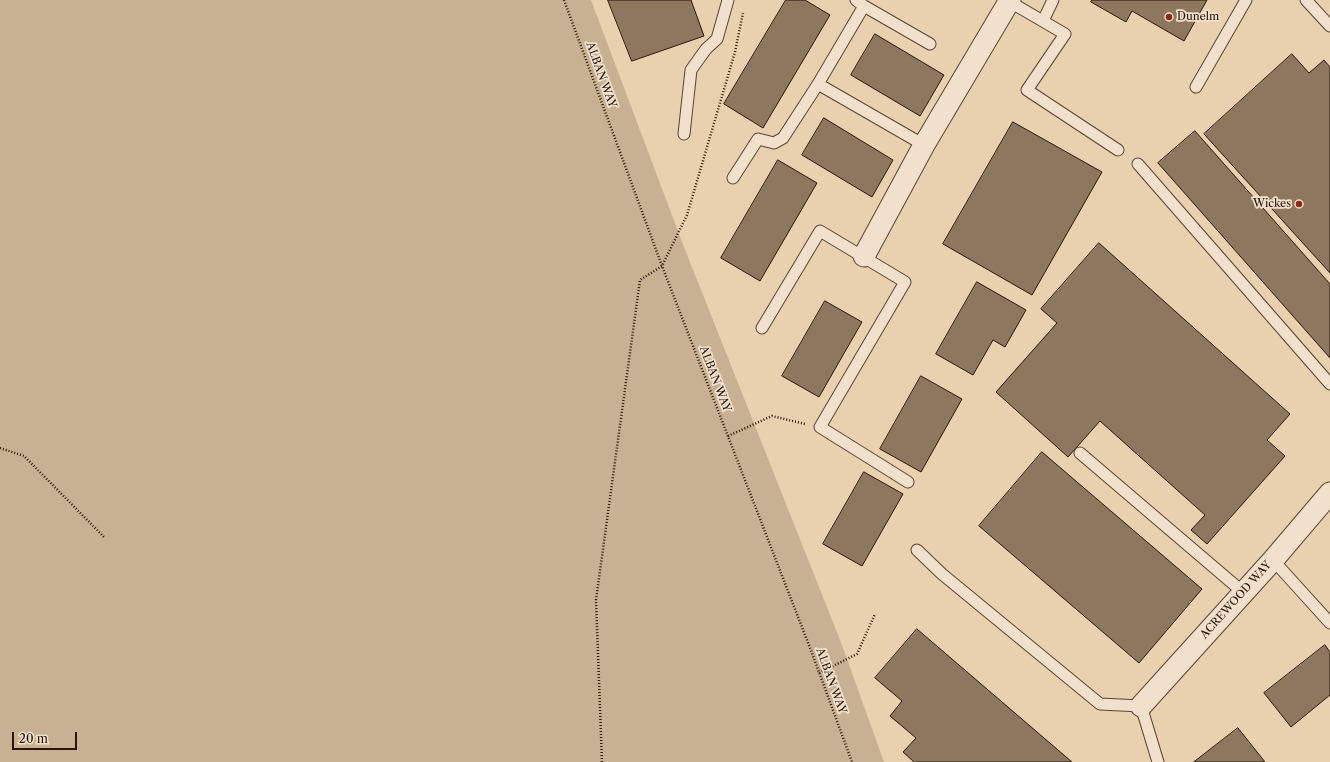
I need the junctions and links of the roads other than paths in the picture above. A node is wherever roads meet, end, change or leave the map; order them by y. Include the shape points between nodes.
1 (728, 0) edge
2 (1053, 0) edge
3 (1246, 0) edge
4 (1306, 0) edge
5 (1010, 1) edge
6 (860, 3) edge
7 (1043, 21) junction
8 (1330, 26) edge
9 (930, 44) dead end
10 (818, 84) junction
11 (1196, 87) dead end
12 (684, 134) dead end
13 (924, 145) junction
14 (1118, 150) dead end
15 (1138, 164) dead end
16 (733, 178) dead end
17 (864, 256) junction
18 (762, 328) dead end
19 (1330, 384) edge
20 (1080, 453) dead end
21 (908, 482) dead end
22 (1330, 492) edge
23 (917, 550) dead end
24 (1273, 560) junction
25 (1244, 593) junction
26 (1330, 622) edge
27 (1141, 706) junction
28 (1158, 762) edge

1 - 12 lane via 717,39 706,49 691,70
2 - 7 lane
3 - 11 lane
4 - 8 lane
5 - 7 lane
5 - 13 street
6 - 9 lane
6 - 10 lane
7 - 14 lane via 1065,34 1027,90
10 - 13 lane
10 - 16 lane via 783,138 774,143 758,139
13 - 17 street
15 - 19 lane
17 - 18 lane via 820,231
17 - 21 lane via 905,282 820,427
20 - 25 lane
22 - 24 street, ACREWOOD WAY
23 - 27 lane via 942,574 1100,704
24 - 25 street, ACREWOOD WAY
24 - 26 lane
25 - 27 street, ACREWOOD WAY
27 - 28 lane

